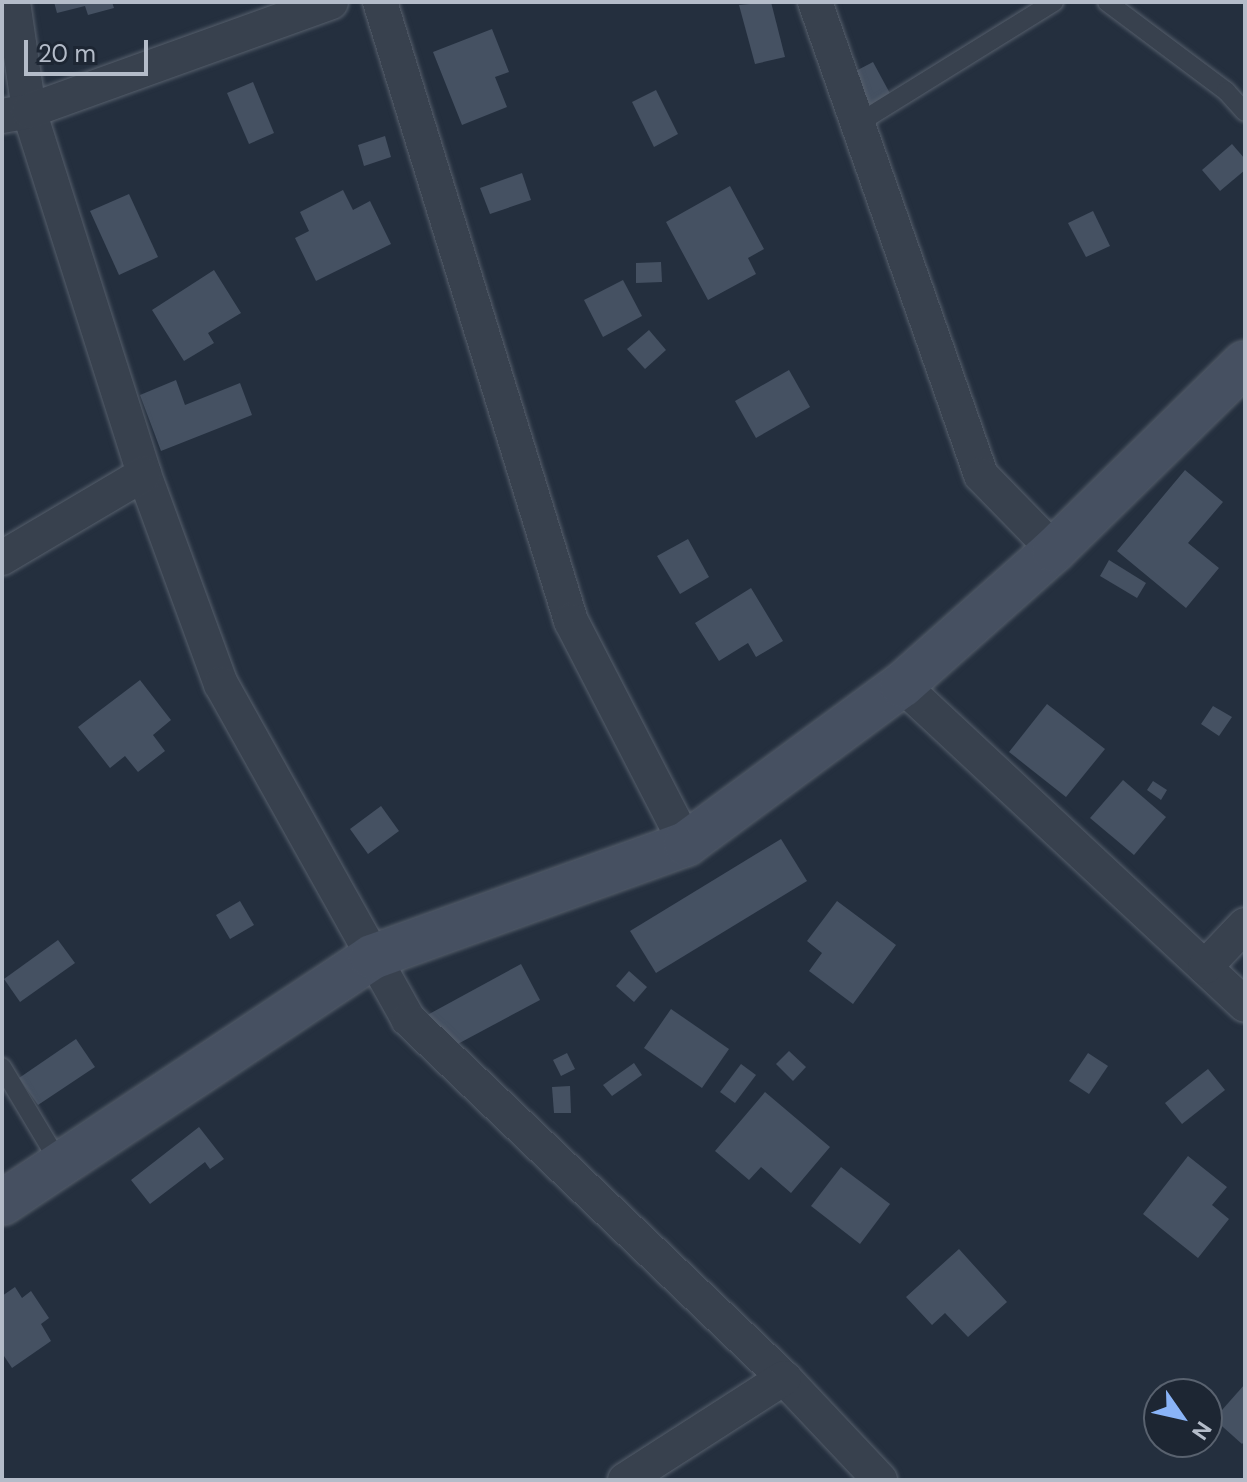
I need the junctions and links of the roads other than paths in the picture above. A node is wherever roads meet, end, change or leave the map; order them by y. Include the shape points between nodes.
1 (13, 2) edge
2 (331, 2) edge
3 (380, 2) edge
4 (815, 2) edge
5 (1054, 2) edge
6 (1107, 2) edge
7 (1245, 112) edge
8 (16, 113) edge
9 (857, 124) junction
10 (1245, 363) edge
11 (144, 474) junction
12 (1054, 550) junction
13 (2, 558) edge
14 (902, 685) junction
15 (686, 844) junction
16 (1245, 925) edge
17 (372, 957) junction
18 (1205, 967) junction
19 (1245, 1005) edge
20 (2, 1067) edge
21 (60, 1164) junction
22 (2, 1203) edge
23 (784, 1378) junction
24 (625, 1480) edge
25 (880, 1480) edge

1 - 8 street
2 - 8 street
3 - 15 street via 571,621
4 - 9 street
5 - 9 lane
6 - 7 lane via 1226,91
8 - 11 street
9 - 12 street via 981,475
10 - 12 street
11 - 13 street
11 - 17 street via 221,684
12 - 14 street
14 - 15 street
14 - 18 street
15 - 17 street
16 - 18 street
17 - 21 street
17 - 23 street via 408,1019
18 - 19 street
20 - 21 lane
21 - 22 street
23 - 24 street
23 - 25 street

